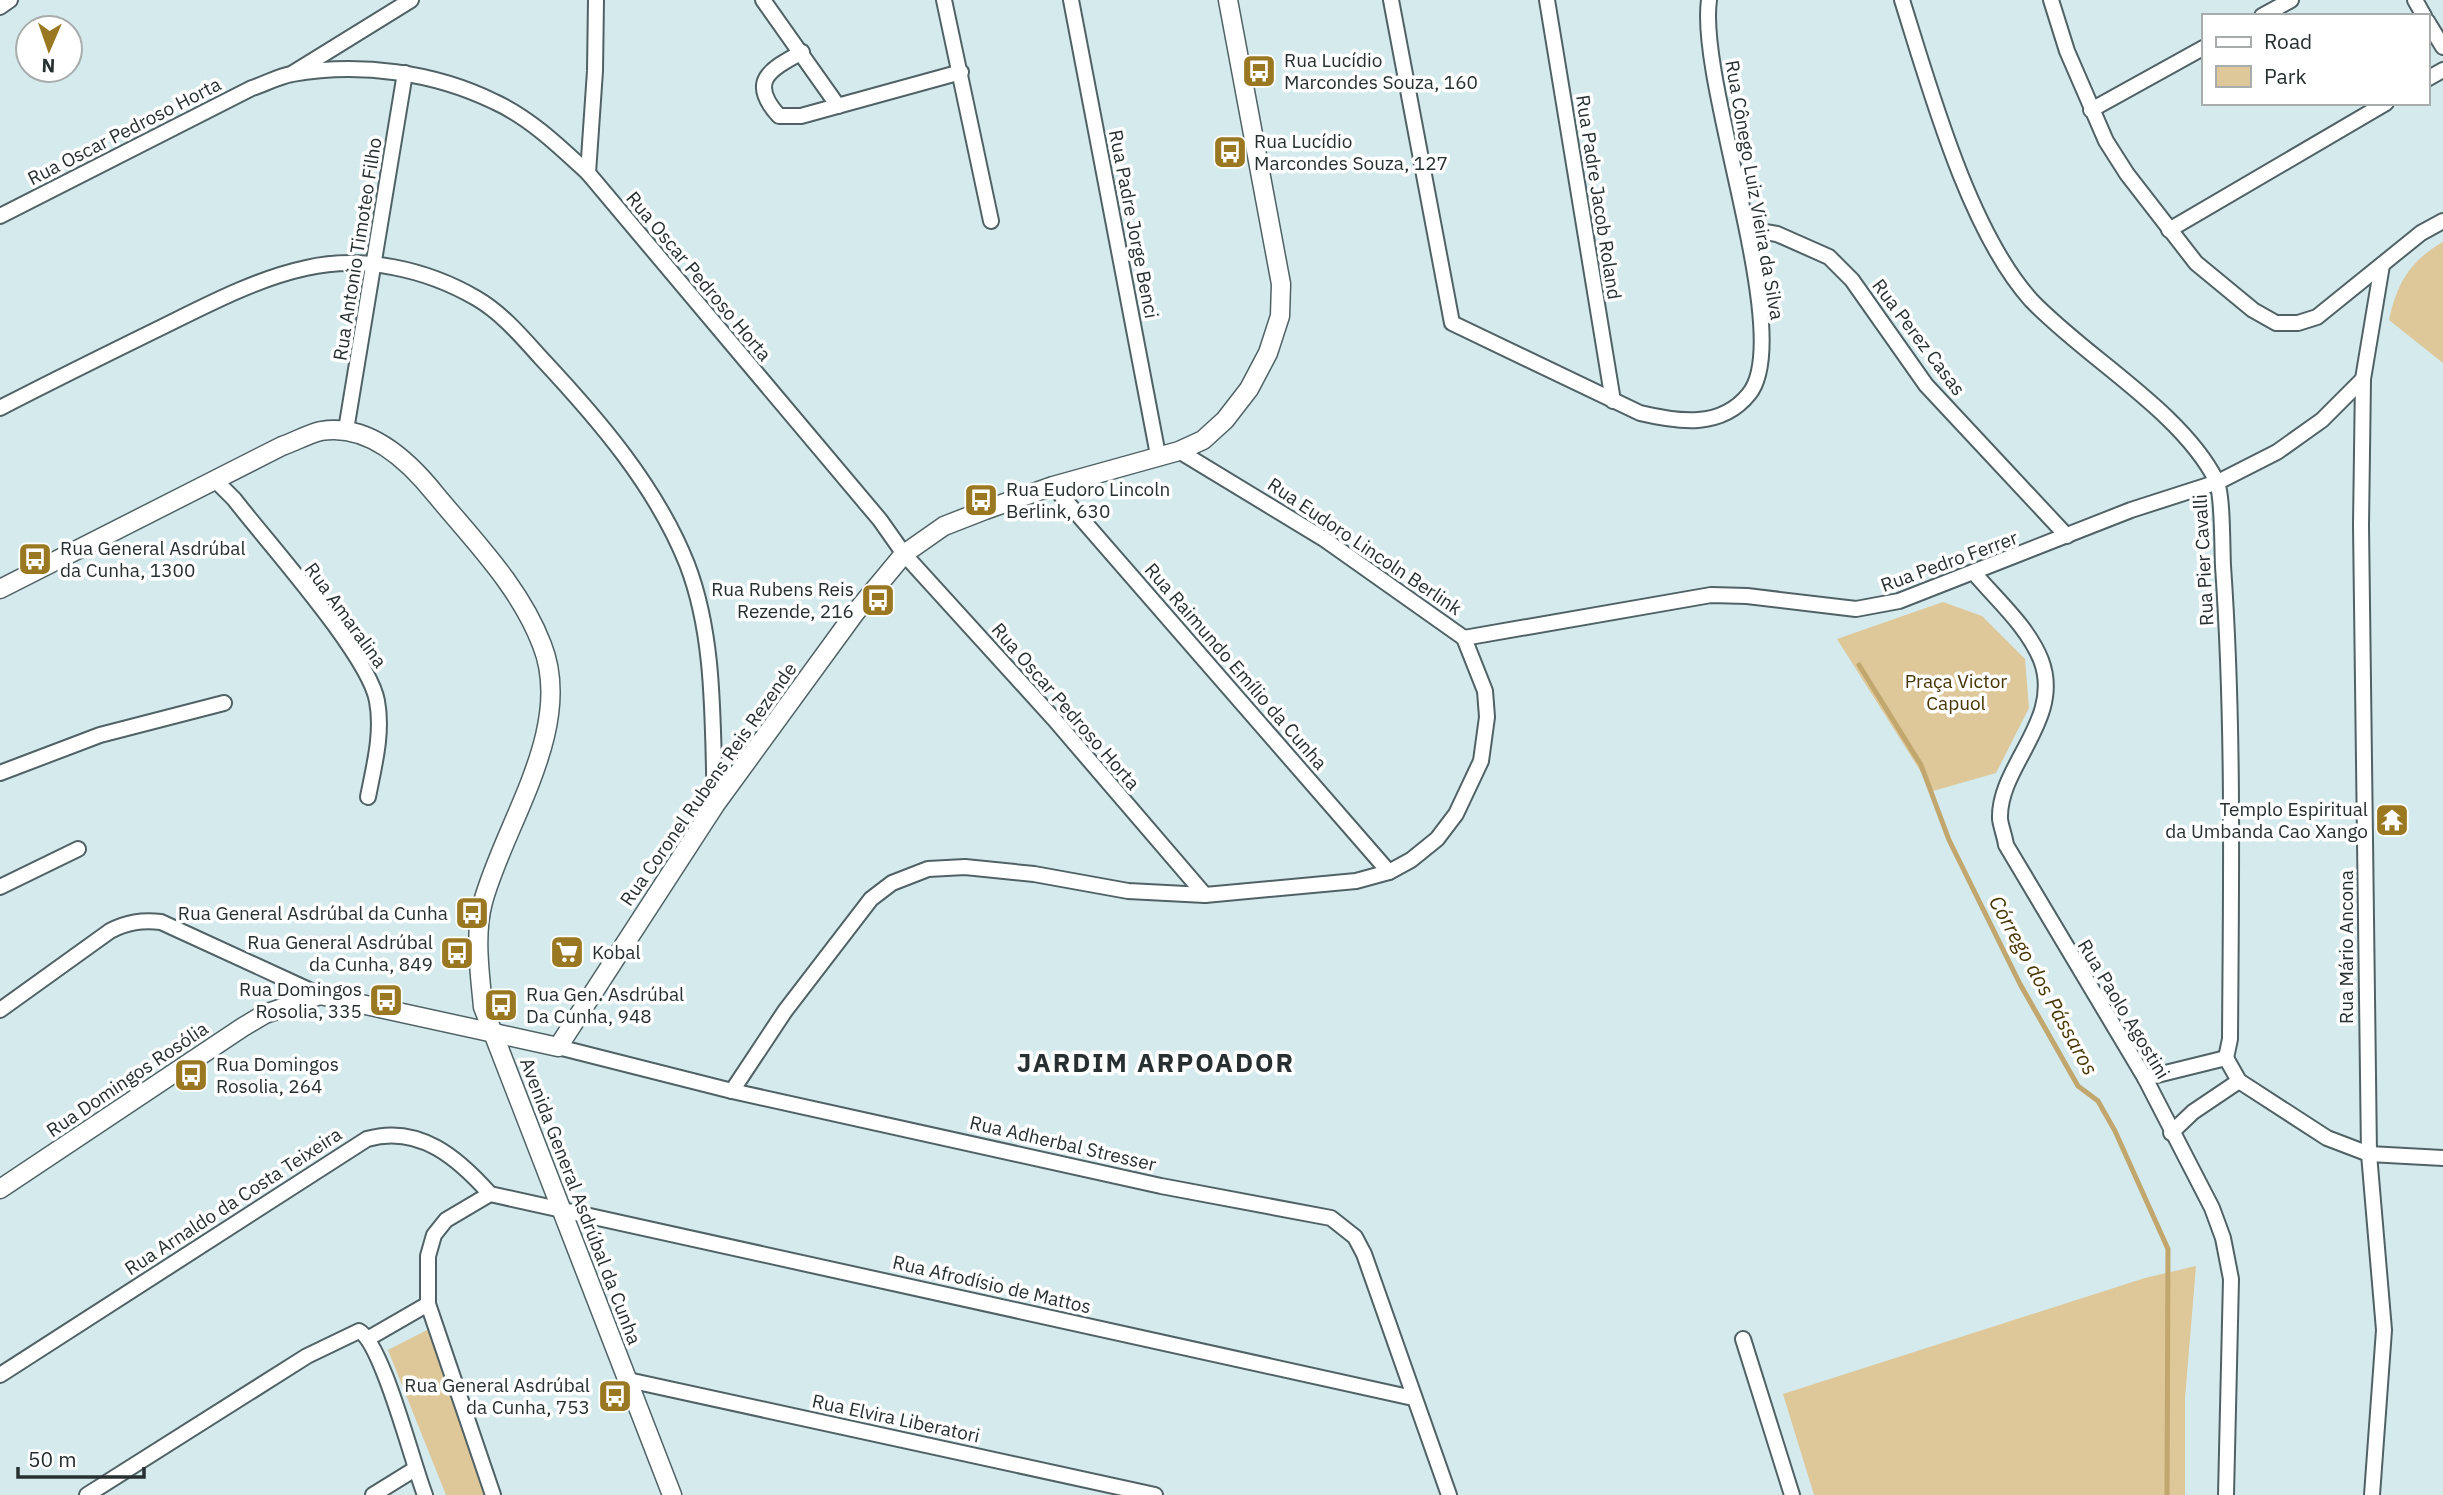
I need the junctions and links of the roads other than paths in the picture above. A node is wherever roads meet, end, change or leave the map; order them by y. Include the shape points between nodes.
1 (10, 0) edge
2 (411, 0) edge
3 (596, 0) edge
4 (763, 0) edge
5 (944, 0) edge
6 (1071, 0) edge
7 (1228, 0) edge
8 (1391, 0) edge
9 (1546, 0) edge
10 (1709, 0) edge
11 (1902, 0) edge
12 (2051, 0) edge
13 (2291, 0) edge
14 (0, 7) edge
15 (2266, 14) edge
16 (2429, 24) edge
17 (2443, 47) edge
18 (2202, 49) edge
19 (802, 52) junction
20 (961, 72) junction
21 (405, 73) junction
22 (291, 74) junction
23 (2383, 105) edge
24 (838, 106) junction
25 (2091, 110) junction
26 (587, 173) junction
27 (0, 216) edge
28 (992, 221) dead end
29 (2443, 221) edge
30 (1747, 229) junction
31 (2169, 230) junction
32 (374, 263) junction
33 (2382, 265) junction
34 (2364, 379) junction
35 (1613, 401) junction
36 (0, 408) edge
37 (346, 430) junction
38 (1179, 451) junction
39 (1158, 455) junction
40 (215, 480) junction
41 (2218, 482) junction
42 (1054, 486) junction
43 (2067, 536) junction
44 (904, 554) junction
45 (1975, 574) junction
46 (0, 589) edge
47 (1464, 638) junction
48 (224, 704) dead end
49 (0, 773) edge
50 (368, 797) dead end
51 (715, 805) junction
52 (78, 849) dead end
53 (1389, 872) junction
54 (0, 887) edge
55 (1205, 895) junction
56 (320, 995) junction
57 (0, 1010) edge
58 (491, 1030) junction
59 (558, 1046) junction
60 (2227, 1058) junction
61 (2145, 1078) junction
62 (2239, 1081) junction
63 (732, 1091) junction
64 (2171, 1133) junction
65 (2369, 1154) junction
66 (2443, 1158) edge
67 (0, 1189) edge
68 (490, 1194) junction
69 (561, 1209) junction
70 (428, 1304) junction
71 (369, 1338) junction
72 (1743, 1339) dead end
73 (0, 1375) edge
74 (628, 1380) junction
75 (1413, 1398) junction
76 (415, 1469) junction
77 (87, 1495) edge
78 (373, 1495) edge
79 (425, 1495) edge
80 (493, 1495) edge
81 (673, 1495) edge
82 (1155, 1495) edge
83 (1449, 1495) edge
84 (1792, 1495) edge
85 (2226, 1495) edge
86 (2372, 1495) edge

1 - 14 street
2 - 22 street
3 - 26 street
4 - 19 street
5 - 20 street
6 - 39 street, Rua Padre Jorge Benci
7 - 38 street via 1281,284 1280,317 1268,353 1225,420 1203,440
8 - 35 street, Rua Cônego Luiz Vieira da Silva via 1452,323
9 - 35 street, Rua Padre Jacob Roland
10 - 30 street, Rua Cônego Luiz Vieira da Silva via 1712,65
11 - 41 street, Rua Pier Cavalli via 1966,186 2006,265 2030,299 2181,434
12 - 25 street
13 - 15 street
16 - 17 street
18 - 25 street
19 - 24 street
19 - 24 street via 764,77 772,108 779,116 790,118
20 - 24 street
20 - 28 street
21 - 22 street, Rua Oscar Pedroso Horta
21 - 26 street, Rua Oscar Pedroso Horta via 438,79 496,102 534,126
21 - 32 street, Rua Antonio Timoteo Filho
22 - 27 street, Rua Oscar Pedroso Horta via 242,93
23 - 31 street
25 - 31 street via 2127,174
26 - 44 street, Rua Oscar Pedroso Horta
29 - 33 street
30 - 35 street, Rua Cônego Luiz Vieira da Silva via 1762,328 1759,368 1750,393 1726,413 1702,421 1673,421
30 - 43 street, Rua Perez Casas via 1777,234 1829,257 1852,280 1926,385
31 - 33 street via 2196,263 2276,323 2298,324 2317,317
32 - 36 street via 307,267 251,286
32 - 37 street, Rua Antonio Timoteo Filho
32 - 51 street via 431,278 477,299 511,325 571,389 648,487 687,565 705,639
33 - 34 street, Rua Mário Ancona
34 - 41 street, Rua Pedro Ferrer via 2322,420 2288,444
34 - 65 street, Rua Mário Ancona via 2361,525
37 - 40 street, Avenida General Asdrúbal da Cunha via 308,436
37 - 58 street, Avenida General Asdrúbal da Cunha via 386,446 422,477 521,598 544,647 549,683 546,731 536,770 497,858 482,905 478,963
38 - 39 street
38 - 47 street, Rua Eudoro Lincoln Berlink via 1324,539
39 - 42 street
40 - 46 street, Avenida General Asdrúbal da Cunha
40 - 50 street, Rua Amaralina via 344,639 368,676 379,719
41 - 43 street, Rua Pedro Ferrer
41 - 60 street, Rua Pier Cavalli via 2231,918
42 - 44 street via 944,526
42 - 53 street, Rua Raimundo Emílio da Cunha
43 - 45 street, Rua Pedro Ferrer
44 - 51 street, Rua Coronel Rubens Reis Rezende via 855,613
44 - 55 street, Rua Oscar Pedroso Horta
45 - 47 street, Rua Pedro Ferrer via 1877,607 1711,596
45 - 61 street, Rua Paolo Agostini via 2028,637 2041,660 2046,686 2034,731 2006,792 2000,818 2006,845
47 - 53 street, Rua Eudoro Lincoln Berlink via 1485,691 1481,761 1456,814 1437,839
48 - 49 street via 100,735
51 - 59 street, Rua Coronel Rubens Reis Rezende
52 - 54 street
53 - 55 street, Rua Eudoro Lincoln Berlink via 1356,881
55 - 63 street, Rua Eudoro Lincoln Berlink via 1128,891 965,867 928,869 892,883 842,933
56 - 57 street via 161,922 146,920 110,931
56 - 58 street, Rua Adherbal Stresser
56 - 67 street, Rua Domingos Rosólia via 243,1027
58 - 59 street, Rua Adherbal Stresser
58 - 69 street, Avenida General Asdrúbal da Cunha
59 - 63 street, Rua Adherbal Stresser
60 - 61 street
60 - 62 street
61 - 64 street, Rua Paolo Agostini
62 - 64 street
62 - 65 street via 2327,1138
63 - 75 street, Rua Adherbal Stresser via 1161,1186 1331,1218 1355,1237 1364,1254
64 - 85 street, Rua Paolo Agostini via 2212,1209 2231,1279
65 - 66 street
65 - 86 street, Rua Mário Ancona via 2385,1331
68 - 69 street, Rua Afrodísio de Mattos
68 - 70 street via 446,1220 434,1235 428,1256
68 - 73 street, Rua Arnaldo da Costa Teixeira via 463,1164 431,1144 398,1135 367,1139
69 - 74 street, Avenida General Asdrúbal da Cunha
69 - 75 street, Rua Afrodísio de Mattos
70 - 71 street
70 - 80 street
71 - 76 street via 390,1387
71 - 77 street via 354,1331 307,1356
72 - 84 street
74 - 81 street, Avenida General Asdrúbal da Cunha
74 - 82 street, Rua Elvira Liberatori
75 - 83 street, Rua Adherbal Stresser
76 - 78 street
76 - 79 street

